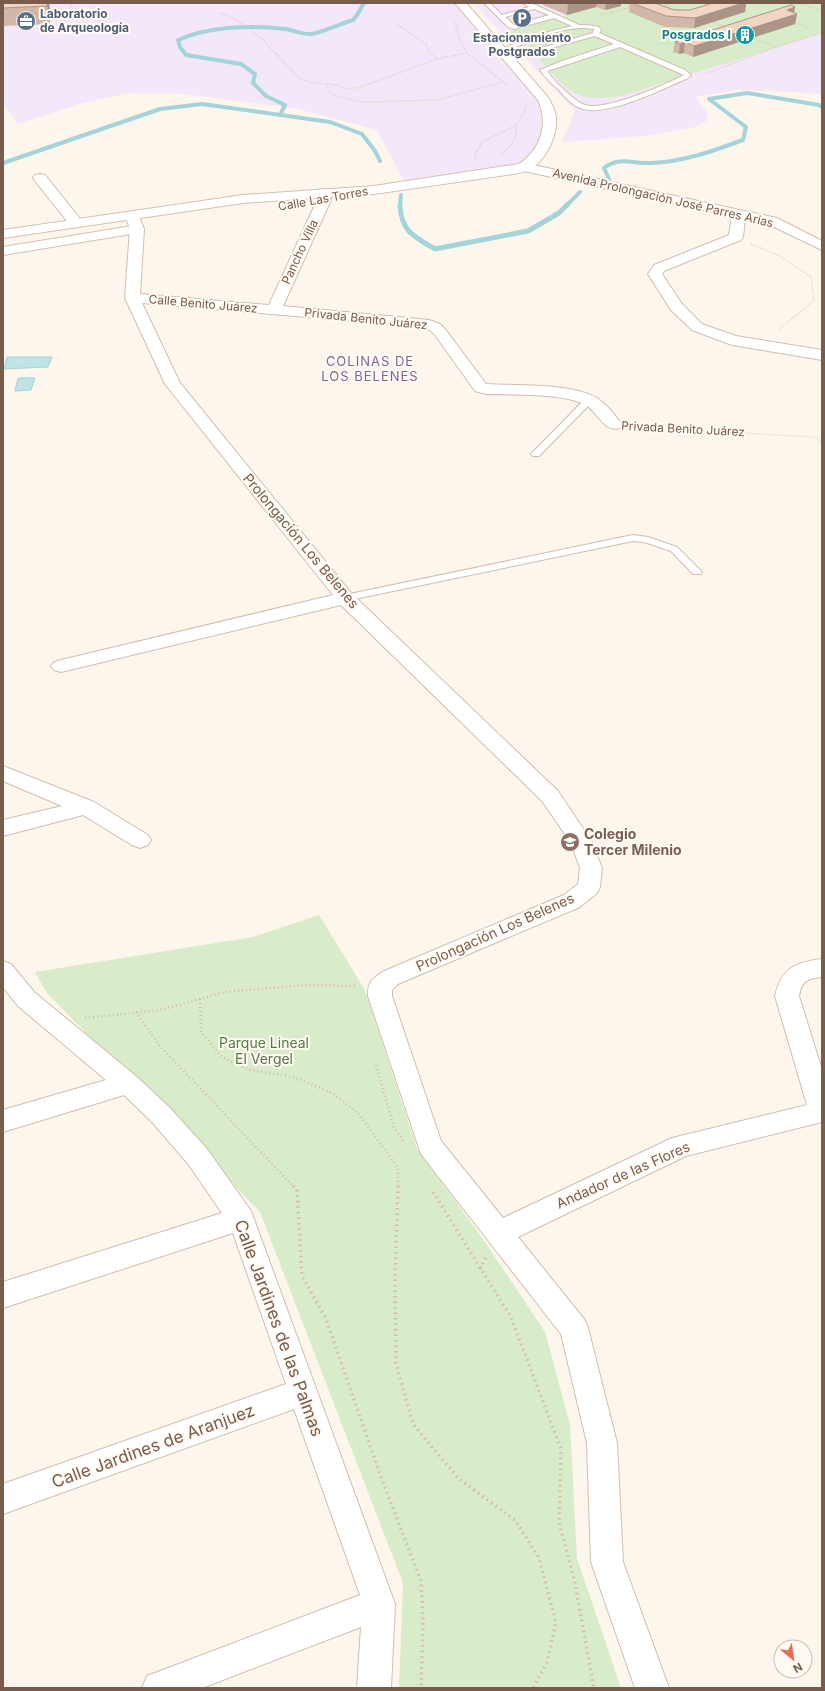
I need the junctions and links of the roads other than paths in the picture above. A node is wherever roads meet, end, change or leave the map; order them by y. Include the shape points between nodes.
1 (460, 3) edge
2 (496, 3) edge
3 (526, 3) edge
4 (488, 4) edge
5 (534, 6) junction
6 (553, 16) junction
7 (500, 17) junction
8 (577, 26) junction
9 (595, 34) junction
10 (550, 35) junction
11 (569, 42) junction
12 (619, 45) junction
13 (501, 50) junction
14 (509, 60) junction
15 (524, 167) junction
16 (40, 178) dead end
17 (324, 197) junction
18 (246, 212) dead end
19 (739, 214) junction
20 (76, 223) junction
21 (141, 223) junction
22 (3, 234) edge
23 (822, 246) edge
24 (3, 251) edge
25 (132, 298) junction
26 (274, 310) junction
27 (822, 355) edge
28 (589, 400) junction
29 (614, 425) road end
30 (536, 454) dead end
31 (697, 572) dead end
32 (345, 598) junction
33 (61, 666) dead end
34 (3, 773) edge
35 (86, 807) junction
36 (3, 828) edge
37 (140, 840) dead end
38 (822, 968) edge
39 (3, 970) edge
40 (128, 1084) junction
41 (822, 1111) edge
42 (3, 1121) edge
43 (241, 1219) junction
44 (499, 1233) junction
45 (3, 1295) edge
46 (303, 1392) junction
47 (3, 1499) edge
48 (379, 1604) junction
49 (159, 1688) edge
50 (374, 1688) edge
51 (652, 1688) edge

1 - 13 street
2 - 4 lane
3 - 5 lane
4 - 7 lane
5 - 6 lane
5 - 7 lane
6 - 7 lane via 514,27
6 - 8 lane
8 - 9 lane via 592,26 598,31
8 - 10 lane
9 - 11 lane
9 - 12 lane
10 - 11 lane
10 - 13 lane
11 - 14 lane
12 - 12 lane via 688,75 620,104 603,108 584,107 569,98 543,70
13 - 14 street
14 - 15 street via 543,99 550,117 545,143 537,156
15 - 17 street, Calle Las Torres
15 - 19 street, Avenida Prolongación José Parres Arias
16 - 20 street
17 - 18 street, Calle Las Torres
17 - 21 street, Calle Las Torres via 242,199
17 - 26 street, Pancho Villa
19 - 23 street, Avenida Prolongación José Parres Arias via 772,221
19 - 27 street via 736,237 659,268 656,274 676,307 697,327 732,340
20 - 21 street, Calle Las Torres
20 - 22 street, Calle Las Torres
21 - 24 street, Calle Las Torres
21 - 25 street, Prolongación Los Belenes
25 - 26 street, Calle Benito Juárez
25 - 32 street, Prolongación Los Belenes via 172,384
26 - 28 street, Privada Benito Juárez via 424,323 440,332 480,388 571,395
28 - 29 street, Privada Benito Juárez
28 - 30 lane
31 - 32 lane via 674,550 645,539 633,538
32 - 33 street
32 - 44 street, Prolongación Los Belenes via 550,796 581,842 590,868 589,887 572,901 390,978 380,986 380,996 430,1146
34 - 35 street
35 - 36 street
35 - 37 street
38 - 41 street via 798,974 788,984 786,996
39 - 40 street, Calle Jardines de las Palmas via 26,999
40 - 42 street
40 - 43 street, Calle Jardines de las Palmas via 161,1115 198,1157
41 - 44 street, Andador de las Flores via 681,1146
43 - 45 street
43 - 46 street, Calle Jardines de las Palmas
44 - 51 street via 574,1328 602,1443 607,1562
46 - 47 street, Calle Jardines de Aranjuez
46 - 48 street, Calle Jardines de las Palmas
48 - 49 street
48 - 50 street

